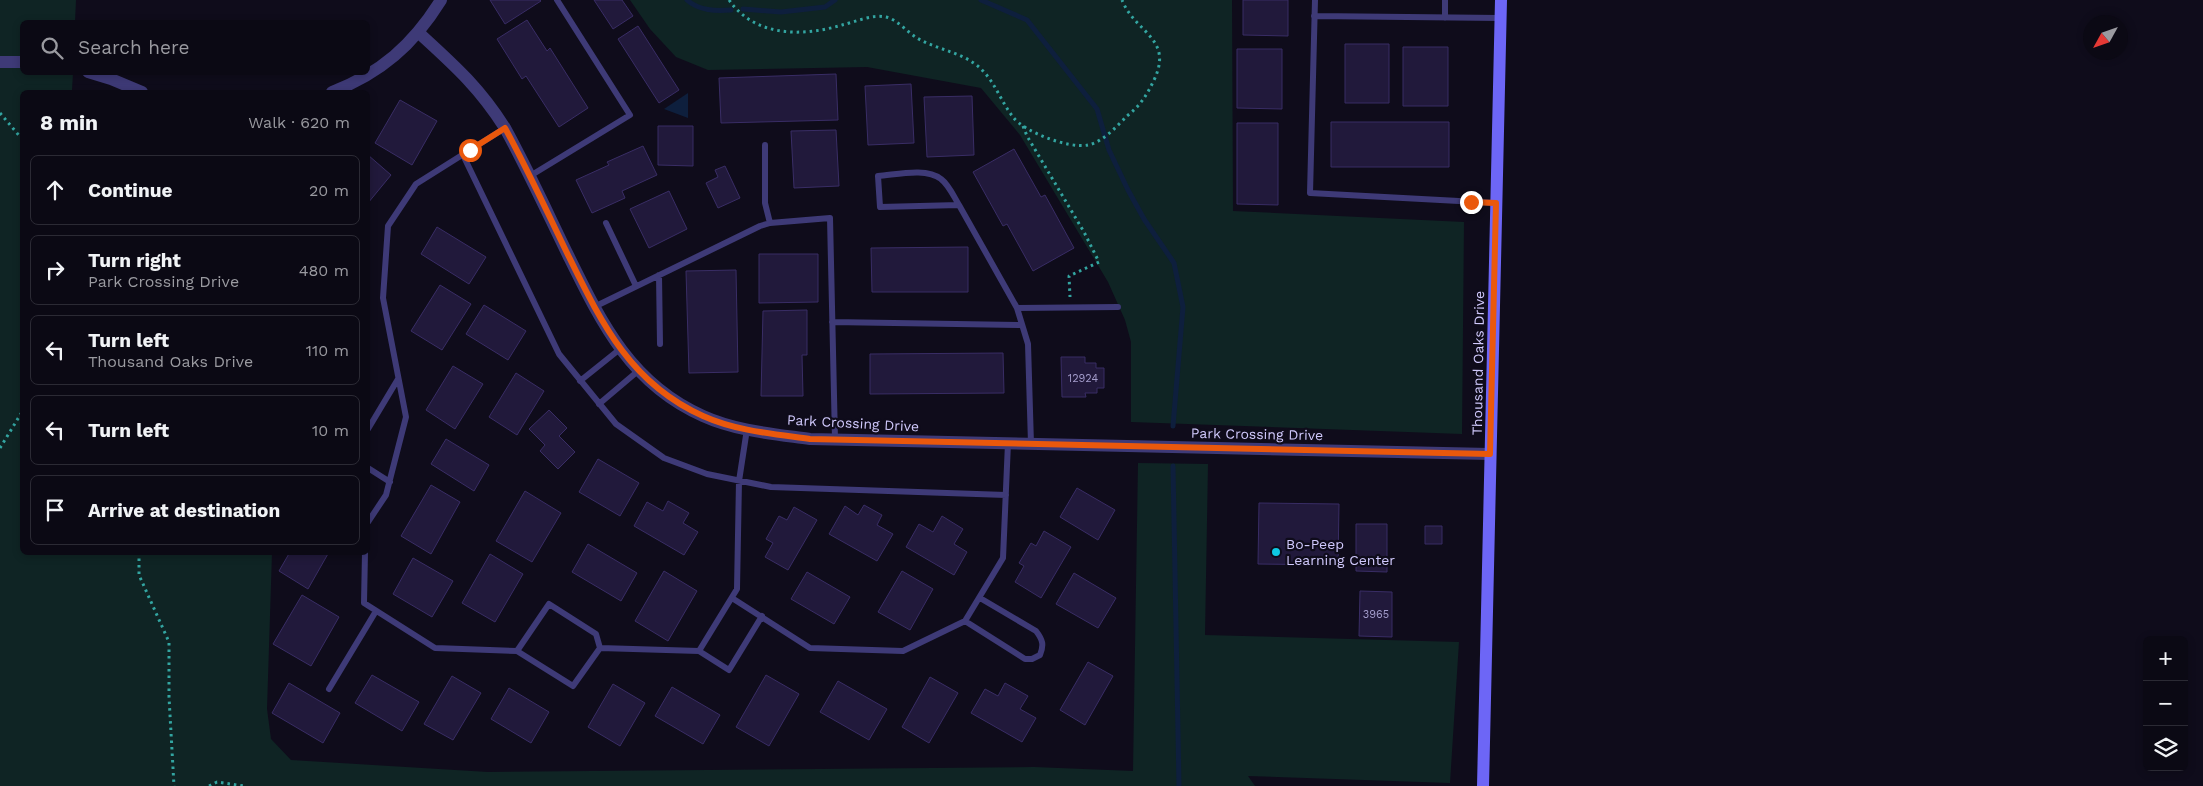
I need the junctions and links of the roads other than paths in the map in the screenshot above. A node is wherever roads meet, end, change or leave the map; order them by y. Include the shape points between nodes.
1 (440, 0) edge
2 (557, 0) edge
3 (1314, 0) edge
4 (1445, 0) edge
5 (1501, 0) edge
6 (1314, 16) junction
7 (1445, 18) junction
8 (1500, 18) junction
9 (419, 33) junction
10 (0, 62) edge
11 (20, 62) edge
12 (370, 73) edge
13 (98, 75) edge
14 (367, 75) edge
15 (137, 90) edge
16 (336, 90) edge
17 (505, 128) junction
18 (765, 145) dead end
19 (463, 155) junction
20 (530, 176) junction
21 (1496, 203) junction
22 (959, 205) junction
23 (606, 223) dead end
24 (770, 223) junction
25 (659, 275) junction
26 (636, 286) junction
27 (594, 307) junction
28 (1118, 307) dead end
29 (1017, 308) junction
30 (832, 322) junction
31 (1022, 325) junction
32 (660, 344) dead end
33 (620, 349) junction
34 (638, 371) junction
35 (398, 379) junction
36 (580, 381) junction
37 (599, 404) junction
38 (370, 426) edge
39 (747, 429) junction
40 (834, 439) junction
41 (1008, 443) junction
42 (1031, 444) junction
43 (1490, 454) junction
44 (370, 469) edge
45 (739, 481) junction
46 (390, 482) junction
47 (1006, 495) junction
48 (370, 519) edge
49 (365, 555) edge
50 (732, 598) junction
51 (980, 598) junction
52 (376, 611) junction
53 (762, 616) junction
54 (965, 622) junction
55 (600, 648) junction
56 (517, 651) junction
57 (699, 651) junction
58 (329, 689) dead end
59 (1483, 786) edge

1 - 9 street
2 - 20 lane via 630,115
3 - 6 lane
4 - 7 lane
5 - 8 main road, Thousand Oaks Drive
6 - 7 lane
6 - 21 lane via 1310,193
7 - 8 lane
8 - 21 main road, Thousand Oaks Drive
9 - 12 street
9 - 17 street, Park Crossing Drive via 462,72 486,99
10 - 11 street
13 - 15 street
14 - 16 street
17 - 19 lane
17 - 20 street, Park Crossing Drive
18 - 24 lane via 764,202
19 - 35 lane via 416,184 388,226 383,298
19 - 36 lane via 559,354
20 - 27 street, Park Crossing Drive
21 - 43 main road, Thousand Oaks Drive
22 - 22 lane via 880,207 878,176 924,173 940,178
22 - 29 lane
23 - 26 lane
24 - 25 lane
24 - 30 lane via 830,218
25 - 26 lane
25 - 32 lane
26 - 27 lane
27 - 33 street, Park Crossing Drive
28 - 29 lane
29 - 31 lane
30 - 31 lane
30 - 40 lane
31 - 42 lane via 1028,344
33 - 34 street, Park Crossing Drive
33 - 36 lane
34 - 37 lane
34 - 39 street, Park Crossing Drive via 684,407 724,424
35 - 38 lane
35 - 46 lane via 406,417
36 - 37 lane
37 - 45 lane via 616,424 664,458
39 - 40 street, Park Crossing Drive via 810,439
39 - 45 lane
40 - 41 street, Park Crossing Drive
41 - 42 street, Park Crossing Drive
41 - 47 lane
42 - 43 street, Park Crossing Drive
43 - 59 main road, Thousand Oaks Drive
44 - 46 lane
45 - 47 lane via 771,487
45 - 50 lane via 737,589
46 - 48 lane via 386,495
47 - 51 lane via 1003,558
49 - 52 lane via 364,604
50 - 53 lane
50 - 57 lane
51 - 54 lane
51 - 54 lane via 1036,631 1043,647 1040,655 1025,659
52 - 56 lane via 435,648
52 - 58 lane
53 - 54 lane via 810,648 903,651
53 - 57 lane via 729,670
55 - 56 lane via 573,686
55 - 56 lane via 596,634 549,604
55 - 57 lane

